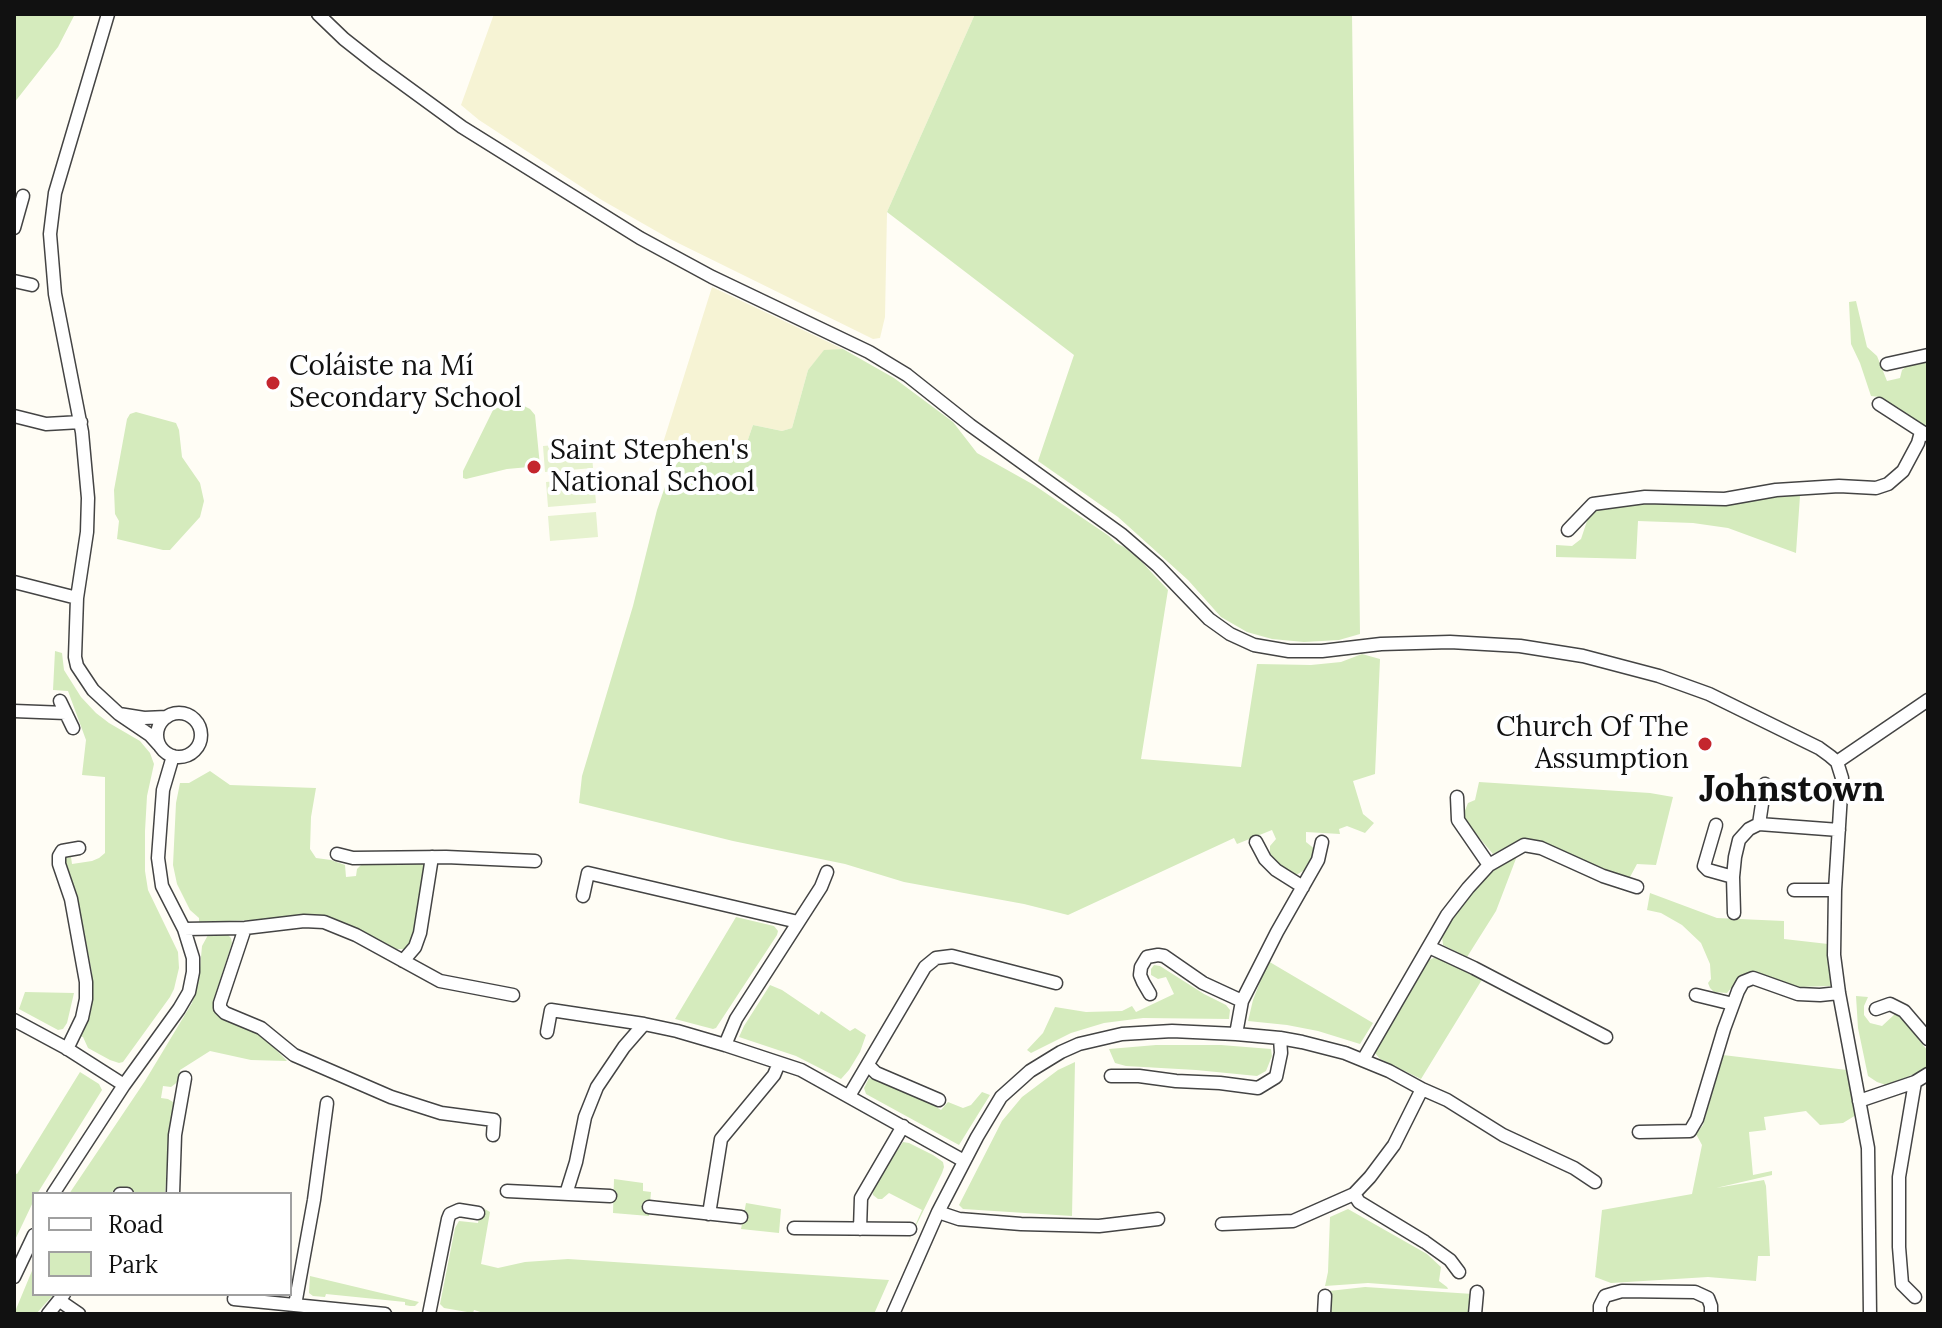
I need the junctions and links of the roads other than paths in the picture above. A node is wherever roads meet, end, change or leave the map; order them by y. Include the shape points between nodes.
1 (108, 14) edge
2 (318, 14) edge
3 (23, 196) dead end
4 (14, 228) edge
5 (14, 281) edge
6 (32, 285) dead end
7 (1928, 355) edge
8 (1887, 364) dead end
9 (1879, 404) dead end
10 (14, 416) edge
11 (81, 422) junction
12 (1925, 434) edge
13 (1568, 530) dead end
14 (14, 582) edge
15 (77, 598) junction
16 (1928, 700) edge
17 (14, 711) edge
18 (119, 714) junction
19 (167, 717) junction
20 (73, 728) dead end
21 (161, 747) junction
22 (173, 756) junction
23 (1837, 762) junction
24 (1765, 784) dead end
25 (1457, 797) dead end
26 (1759, 824) junction
27 (1716, 825) dead end
28 (1839, 830) junction
29 (1256, 842) dead end
30 (1322, 842) dead end
31 (79, 848) dead end
32 (337, 854) dead end
33 (432, 857) junction
34 (353, 858) junction
35 (535, 861) dead end
36 (1489, 865) junction
37 (353, 872) dead end
38 (827, 872) dead end
39 (1733, 877) junction
40 (1303, 887) junction
41 (1637, 887) dead end
42 (1794, 890) dead end
43 (1835, 890) junction
44 (583, 896) dead end
45 (1734, 913) dead end
46 (798, 922) junction
47 (245, 928) junction
48 (184, 929) junction
49 (1429, 947) junction
50 (403, 961) junction
51 (1056, 983) dead end
52 (1839, 993) junction
53 (1150, 994) dead end
54 (513, 995) dead end
55 (1696, 995) dead end
56 (1242, 1001) junction
57 (1733, 1004) junction
58 (1876, 1009) dead end
59 (14, 1020) edge
60 (644, 1024) junction
61 (547, 1032) dead end
62 (1236, 1034) junction
63 (1606, 1037) dead end
64 (1280, 1038) junction
65 (1928, 1039) edge
66 (725, 1045) junction
67 (67, 1049) junction
68 (1363, 1060) junction
69 (779, 1063) junction
70 (868, 1065) junction
71 (1928, 1074) edge
72 (1111, 1076) dead end
73 (185, 1078) dead end
74 (1915, 1082) junction
75 (124, 1085) junction
76 (1422, 1089) junction
77 (167, 1091) dead end
78 (182, 1094) junction
79 (849, 1096) junction
80 (939, 1100) dead end
81 (1859, 1101) junction
82 (327, 1103) dead end
83 (903, 1126) junction
84 (1639, 1132) dead end
85 (493, 1135) dead end
86 (964, 1161) junction
87 (1595, 1182) dead end
88 (507, 1191) dead end
89 (54, 1192) edge
90 (173, 1192) edge
91 (566, 1194) junction
92 (1354, 1194) junction
93 (610, 1196) dead end
94 (649, 1207) dead end
95 (938, 1212) junction
96 (478, 1213) dead end
97 (709, 1214) junction
98 (741, 1217) dead end
99 (1158, 1219) dead end
100 (1222, 1224) dead end
101 (794, 1228) dead end
102 (860, 1229) junction
103 (910, 1229) dead end
104 (32, 1239) edge
105 (1459, 1272) dead end
106 (14, 1277) edge
107 (1477, 1292) dead end
108 (1325, 1296) dead end
109 (62, 1297) edge
110 (1915, 1297) dead end
111 (234, 1299) dead end
112 (295, 1305) junction
113 (48, 1314) edge
114 (79, 1314) edge
115 (385, 1314) edge
116 (429, 1314) edge
117 (893, 1314) edge
118 (1324, 1314) edge
119 (1475, 1314) edge
120 (1600, 1314) edge
121 (1711, 1314) edge
122 (1870, 1314) edge

1 - 11 street via 55,193 50,234 55,294
2 - 23 street via 462,127 640,238 907,375 1121,534 1230,634 1289,651 1450,642 1583,656 1709,694
3 - 4 street
5 - 6 street
7 - 8 street
9 - 12 street
10 - 11 street via 46,424
11 - 15 street via 88,515
12 - 13 street via 1903,471 1876,488 1776,490 1725,499 1645,497 1593,504
14 - 15 street
15 - 18 street via 77,666
16 - 23 street
17 - 20 street via 63,707
18 - 19 street
18 - 21 street
19 - 21 street via 159,727
19 - 22 street via 189,715 201,731 194,752
21 - 22 street
22 - 48 street via 163,790 158,858 162,886
23 - 28 street via 1842,778
24 - 26 street
25 - 36 street via 1458,820
26 - 28 street
26 - 39 street via 1739,840
27 - 39 street via 1704,866
28 - 43 street
29 - 40 street via 1276,870
30 - 40 street
31 - 67 street via 59,856 86,982 82,1018
32 - 34 street
33 - 34 street
33 - 35 street
33 - 50 street via 420,933
34 - 37 street
36 - 41 street via 1524,845
36 - 49 street via 1447,915
38 - 46 street
39 - 45 street
40 - 56 street
42 - 43 street
43 - 52 street
44 - 46 street via 588,873
46 - 66 street
47 - 48 street
47 - 50 street via 324,922
47 - 85 street via 220,1003 225,1013 261,1028 294,1055 388,1097 441,1113 494,1120
48 - 75 street via 193,958 189,992
49 - 63 street
49 - 68 street
50 - 54 street via 440,981
51 - 70 street via 952,956 936,958 925,967
52 - 57 street via 1798,994 1753,978 1743,982
52 - 81 street
53 - 56 street via 1141,967 1147,957 1158,955
55 - 57 street
56 - 62 street
57 - 84 street via 1690,1131
58 - 65 street via 1890,1004 1904,1011
59 - 67 street
60 - 61 street via 551,1010
60 - 66 street
60 - 91 street via 597,1087
62 - 64 street
62 - 86 street via 1122,1034 1061,1052 1001,1097
64 - 68 street
64 - 72 street via 1276,1077 1258,1088
66 - 69 street
67 - 75 street
68 - 76 street
69 - 79 street
69 - 97 street via 721,1139
70 - 79 street
70 - 80 street
71 - 74 street
73 - 78 street
74 - 81 street
74 - 110 street via 1899,1177 1899,1247 1902,1284
75 - 89 street
76 - 87 street
76 - 92 street via 1394,1145
77 - 78 street
78 - 90 street
79 - 83 street
81 - 122 street via 1868,1148
82 - 112 street
83 - 86 street
83 - 102 street via 861,1198
86 - 95 street
88 - 91 street
91 - 93 street
92 - 100 street via 1293,1221
92 - 105 street via 1450,1260
94 - 97 street
95 - 99 street via 1021,1224 1099,1226
95 - 117 street
96 - 116 street via 450,1214
97 - 98 street
101 - 102 street
102 - 103 street
104 - 106 street
107 - 119 street
108 - 118 street
109 - 113 street
109 - 114 street
111 - 112 street
112 - 115 street
120 - 121 street via 1605,1296 1626,1291 1695,1292 1708,1298

